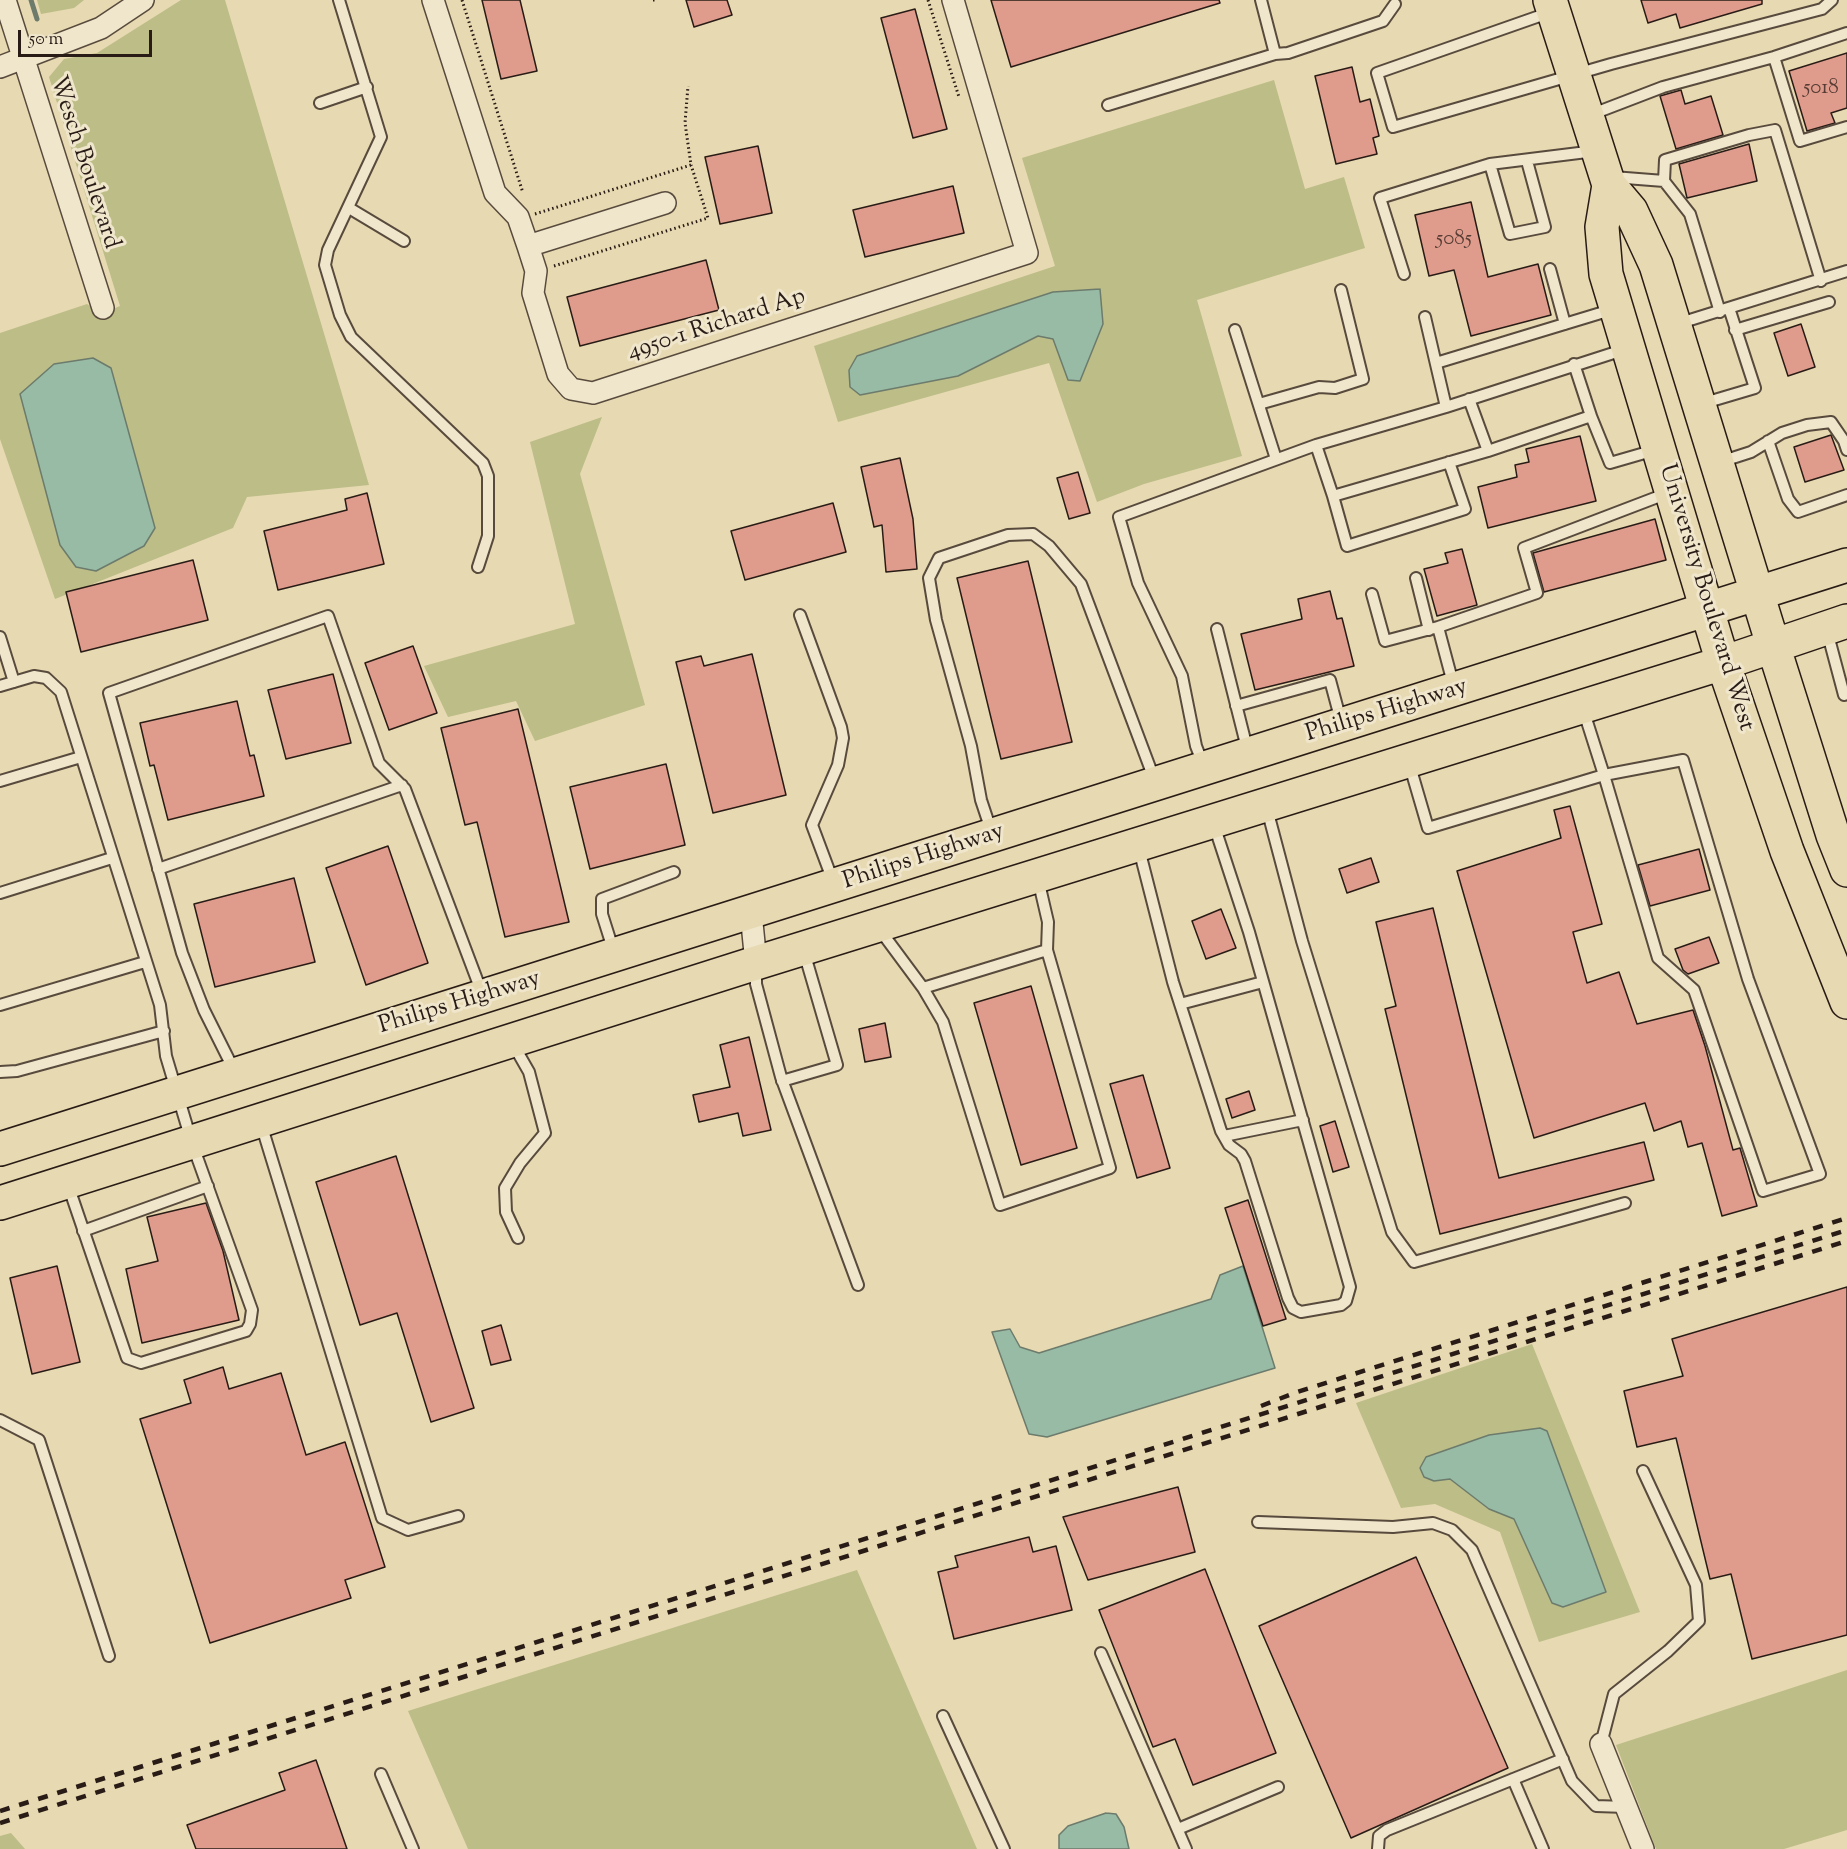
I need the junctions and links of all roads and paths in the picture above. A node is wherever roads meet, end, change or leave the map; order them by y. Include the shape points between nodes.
1 (5, 0) edge
2 (143, 0) edge
3 (339, 0) edge
4 (433, 0) edge
5 (462, 0) edge
6 (928, 0) edge
7 (953, 0) edge
8 (1261, 0) edge
9 (1832, 0) edge
10 (1398, 1) edge
11 (1552, 5) edge
12 (1847, 33) edge
13 (1275, 54) junction
14 (1774, 57) junction
15 (24, 60) junction
16 (0, 67) edge
17 (1574, 75) junction
18 (688, 86) dead end
19 (367, 87) junction
20 (960, 100) dead end
21 (320, 103) dead end
22 (1108, 105) dead end
23 (1587, 116) junction
24 (1847, 128) edge
25 (1527, 161) junction
26 (1490, 164) junction
27 (691, 165) junction
28 (1605, 171) junction
29 (1664, 181) junction
30 (524, 196) dead end
31 (665, 203) dead end
32 (349, 208) junction
33 (529, 216) dead end
34 (404, 241) dead end
35 (528, 246) junction
36 (1550, 268) dead end
37 (546, 269) dead end
38 (1847, 271) edge
39 (1404, 274) dead end
40 (1821, 281) junction
41 (1341, 290) dead end
42 (1829, 302) dead end
43 (103, 308) dead end
44 (1616, 308) junction
45 (1724, 310) junction
46 (1425, 317) dead end
47 (1565, 324) junction
48 (1674, 325) junction
49 (1235, 330) dead end
50 (1735, 330) junction
51 (1629, 348) junction
52 (1436, 363) junction
53 (1574, 364) junction
54 (1469, 399) junction
55 (1259, 404) junction
56 (1698, 405) junction
57 (1446, 407) junction
58 (1591, 416) junction
59 (1768, 441) junction
60 (1316, 445) junction
61 (1658, 449) junction
62 (1847, 450) edge
63 (1488, 451) junction
64 (1276, 459) junction
65 (1449, 462) junction
66 (1716, 463) junction
67 (1671, 492) junction
68 (1847, 495) edge
69 (1333, 496) junction
70 (1847, 565) edge
71 (478, 567) dead end
72 (1416, 578) dead end
73 (1372, 594) dead end
74 (1757, 595) junction
75 (1707, 611) junction
76 (800, 615) dead end
77 (1836, 624) edge
78 (1433, 628) junction
79 (1217, 629) dead end
80 (0, 637) edge
81 (1773, 645) junction
82 (1723, 663) junction
83 (14, 682) junction
84 (0, 686) edge
85 (1455, 690) junction
86 (1847, 694) edge
87 (1236, 706) junction
88 (1582, 706) junction
89 (1342, 726) junction
90 (1249, 755) junction
91 (81, 757) junction
92 (1409, 761) junction
93 (1206, 769) junction
94 (1604, 775) junction
95 (0, 781) edge
96 (1156, 784) junction
97 (402, 785) junction
98 (1266, 806) junction
99 (1213, 822) junction
100 (993, 836) junction
101 (1138, 846) junction
102 (112, 858) junction
103 (158, 869) junction
104 (1847, 870) edge
105 (674, 872) dead end
106 (1038, 877) junction
107 (835, 887) junction
108 (0, 893) edge
109 (751, 913) junction
110 (878, 927) junction
111 (803, 949) junction
112 (1047, 950) junction
113 (615, 956) junction
114 (145, 962) junction
115 (756, 963) junction
116 (1263, 982) junction
117 (923, 988) junction
118 (484, 997) junction
119 (1847, 1002) edge
120 (1180, 1004) junction
121 (0, 1005) edge
122 (164, 1031) junction
123 (511, 1041) junction
124 (0, 1072) edge
125 (236, 1075) junction
126 (782, 1081) junction
127 (177, 1094) junction
128 (1303, 1120) junction
129 (259, 1121) junction
130 (1224, 1136) junction
131 (192, 1143) junction
132 (0, 1149) edge
133 (67, 1182) junction
134 (208, 1186) junction
135 (0, 1203) edge
136 (1625, 1203) dead end
137 (83, 1231) junction
138 (518, 1238) dead end
139 (858, 1285) dead end
140 (0, 1420) edge
141 (1643, 1471) dead end
142 (458, 1516) dead end
143 (1258, 1522) dead end
144 (1101, 1653) dead end
145 (109, 1656) dead end
146 (943, 1716) dead end
147 (1601, 1744) joint
148 (1563, 1759) junction
149 (381, 1774) dead end
150 (1513, 1779) junction
151 (1278, 1787) dead end
152 (1626, 1807) junction
153 (1178, 1829) junction
154 (413, 1849) edge
155 (1004, 1849) edge
156 (1186, 1849) edge
157 (1378, 1849) edge
158 (1543, 1849) edge
159 (1643, 1849) edge

1 - 15 street, Wesch Boulevard
2 - 15 street via 101,28
3 - 19 lane
4 - 35 street, 4950-1 Richard Ap via 495,192 519,217
5 - 30 path
6 - 20 path
7 - 35 street, 4950-1 Richard Ap via 1027,253 593,393 571,389 558,374 534,293 536,271
8 - 13 lane
9 - 17 lane via 1822,9
10 - 13 lane via 1383,21
11 - 17 main road, University Boulevard West
11 - 17 lane via 1377,73 1393,127
12 - 14 lane
13 - 22 lane
14 - 23 lane via 1663,87
14 - 24 lane via 1800,141
15 - 16 street
15 - 43 street, Wesch Boulevard
17 - 23 main road, University Boulevard West
18 - 27 path via 684,123
19 - 21 lane
19 - 32 lane via 381,137
23 - 28 main road, University Boulevard West
25 - 26 lane
25 - 26 lane via 1545,227 1510,234
25 - 28 lane
26 - 39 lane via 1380,198
27 - 33 path
27 - 37 path via 708,218
28 - 29 lane
28 - 44 main road, University Boulevard West via 1602,227 1606,274
28 - 48 main road, University Boulevard West via 1631,211 1656,265
29 - 40 lane via 1665,160 1775,130
29 - 45 lane via 1690,214
31 - 35 street
32 - 34 lane
32 - 71 lane via 325,257 340,315 351,337 483,463 488,476 488,536
36 - 47 lane
38 - 40 lane
40 - 45 lane
41 - 55 lane via 1363,379
42 - 50 lane
44 - 47 lane
44 - 51 main road, University Boulevard West
45 - 48 lane
45 - 50 lane
46 - 52 lane
47 - 52 lane
48 - 56 main road, University Boulevard West
49 - 55 lane
50 - 56 lane via 1755,388
51 - 53 lane
51 - 61 main road, University Boulevard West
52 - 57 lane
53 - 54 lane
53 - 58 lane
54 - 57 lane
54 - 63 lane
55 - 64 lane
56 - 66 main road, University Boulevard West
57 - 60 lane
58 - 61 lane via 1611,463
58 - 63 lane
59 - 62 lane via 1807,425 1831,422
59 - 66 lane via 1750,452
59 - 68 lane via 1788,499 1798,512
60 - 64 lane
60 - 69 lane
61 - 67 main road, University Boulevard West
63 - 65 lane
64 - 93 lane via 1119,517 1138,583 1182,676 1196,746
65 - 69 lane
65 - 69 lane via 1465,509 1347,546
66 - 74 main road, University Boulevard West
67 - 75 main road, University Boulevard West
67 - 78 lane via 1524,548 1537,593
70 - 74 main road, Philips Highway
72 - 78 lane
73 - 78 lane via 1384,641
74 - 75 main road, Philips Highway
74 - 81 main road, University Boulevard West
75 - 82 main road, University Boulevard West
75 - 85 main road, Philips Highway
76 - 107 lane via 842,727 838,765 812,825
77 - 81 main road, Philips Highway
77 - 86 lane via 1844,695
78 - 85 lane
79 - 87 lane
80 - 83 lane
81 - 82 main road, Philips Highway
81 - 104 main road, University Boulevard West
82 - 88 main road, Philips Highway
82 - 119 main road, University Boulevard West via 1787,851
83 - 84 lane
83 - 91 lane via 34,676 46,678 61,692
85 - 89 main road, Philips Highway
87 - 89 lane via 1330,680
87 - 90 lane
88 - 92 main road, Philips Highway
88 - 94 lane
89 - 90 main road, Philips Highway
90 - 93 main road, Philips Highway
91 - 95 lane
91 - 102 lane
92 - 94 lane via 1428,828
92 - 98 main road, Philips Highway
93 - 96 main road, Philips Highway
94 - 94 lane via 1658,958 1694,990 1763,1191 1820,1174 1752,990 1683,760
96 - 100 main road, Philips Highway
96 - 100 lane via 1082,584 1049,546 1033,534 1008,535 939,558 929,578 936,620
97 - 103 lane
97 - 103 lane via 379,763 328,616 109,693
97 - 118 lane
98 - 99 main road, Philips Highway
98 - 136 lane via 1302,941 1392,1232 1414,1262
99 - 101 main road, Philips Highway
99 - 116 lane
100 - 107 main road, Philips Highway
101 - 106 main road, Philips Highway
101 - 120 lane
102 - 108 lane
102 - 114 lane
103 - 125 lane via 182,952 204,1010
105 - 113 lane via 602,899 602,914
106 - 110 main road, Philips Highway
106 - 112 lane via 1048,922
107 - 109 main road, Philips Highway
109 - 113 main road, Philips Highway
109 - 115 street
110 - 111 main road, Philips Highway
110 - 117 lane
111 - 115 main road, Philips Highway
111 - 126 lane via 837,1065
112 - 117 lane
112 - 117 lane via 1110,1168 999,1205 943,1022
113 - 118 main road, Philips Highway
114 - 121 lane
114 - 122 lane via 160,1005
115 - 123 main road, Philips Highway
115 - 126 lane via 756,984
116 - 120 lane
116 - 128 lane
118 - 125 main road, Philips Highway
120 - 130 lane
122 - 124 lane
122 - 127 lane via 166,1056
123 - 129 main road, Philips Highway
123 - 138 lane via 529,1072 544,1133 505,1188 506,1212
125 - 127 main road, Philips Highway
126 - 139 lane
127 - 131 lane
127 - 132 main road, Philips Highway
128 - 130 lane
128 - 130 lane via 1350,1287 1341,1305 1308,1313 1293,1308 1288,1298 1245,1161
129 - 131 main road, Philips Highway
129 - 142 lane via 382,1518 408,1530
131 - 133 main road, Philips Highway
131 - 134 lane
133 - 135 main road, Philips Highway
133 - 137 lane
134 - 137 lane
134 - 137 lane via 252,1310 250,1324 240,1334 141,1364 133,1362 123,1351
140 - 145 lane via 39,1440
141 - 147 lane via 1696,1585 1700,1621 1614,1694
143 - 148 lane via 1393,1527 1433,1522 1452,1530 1472,1550
144 - 153 lane
146 - 155 lane
147 - 152 street
148 - 150 lane
148 - 152 lane via 1572,1781 1596,1806
149 - 154 lane
150 - 157 lane via 1387,1830 1379,1836
150 - 158 lane
151 - 153 lane
152 - 159 street
153 - 156 lane

